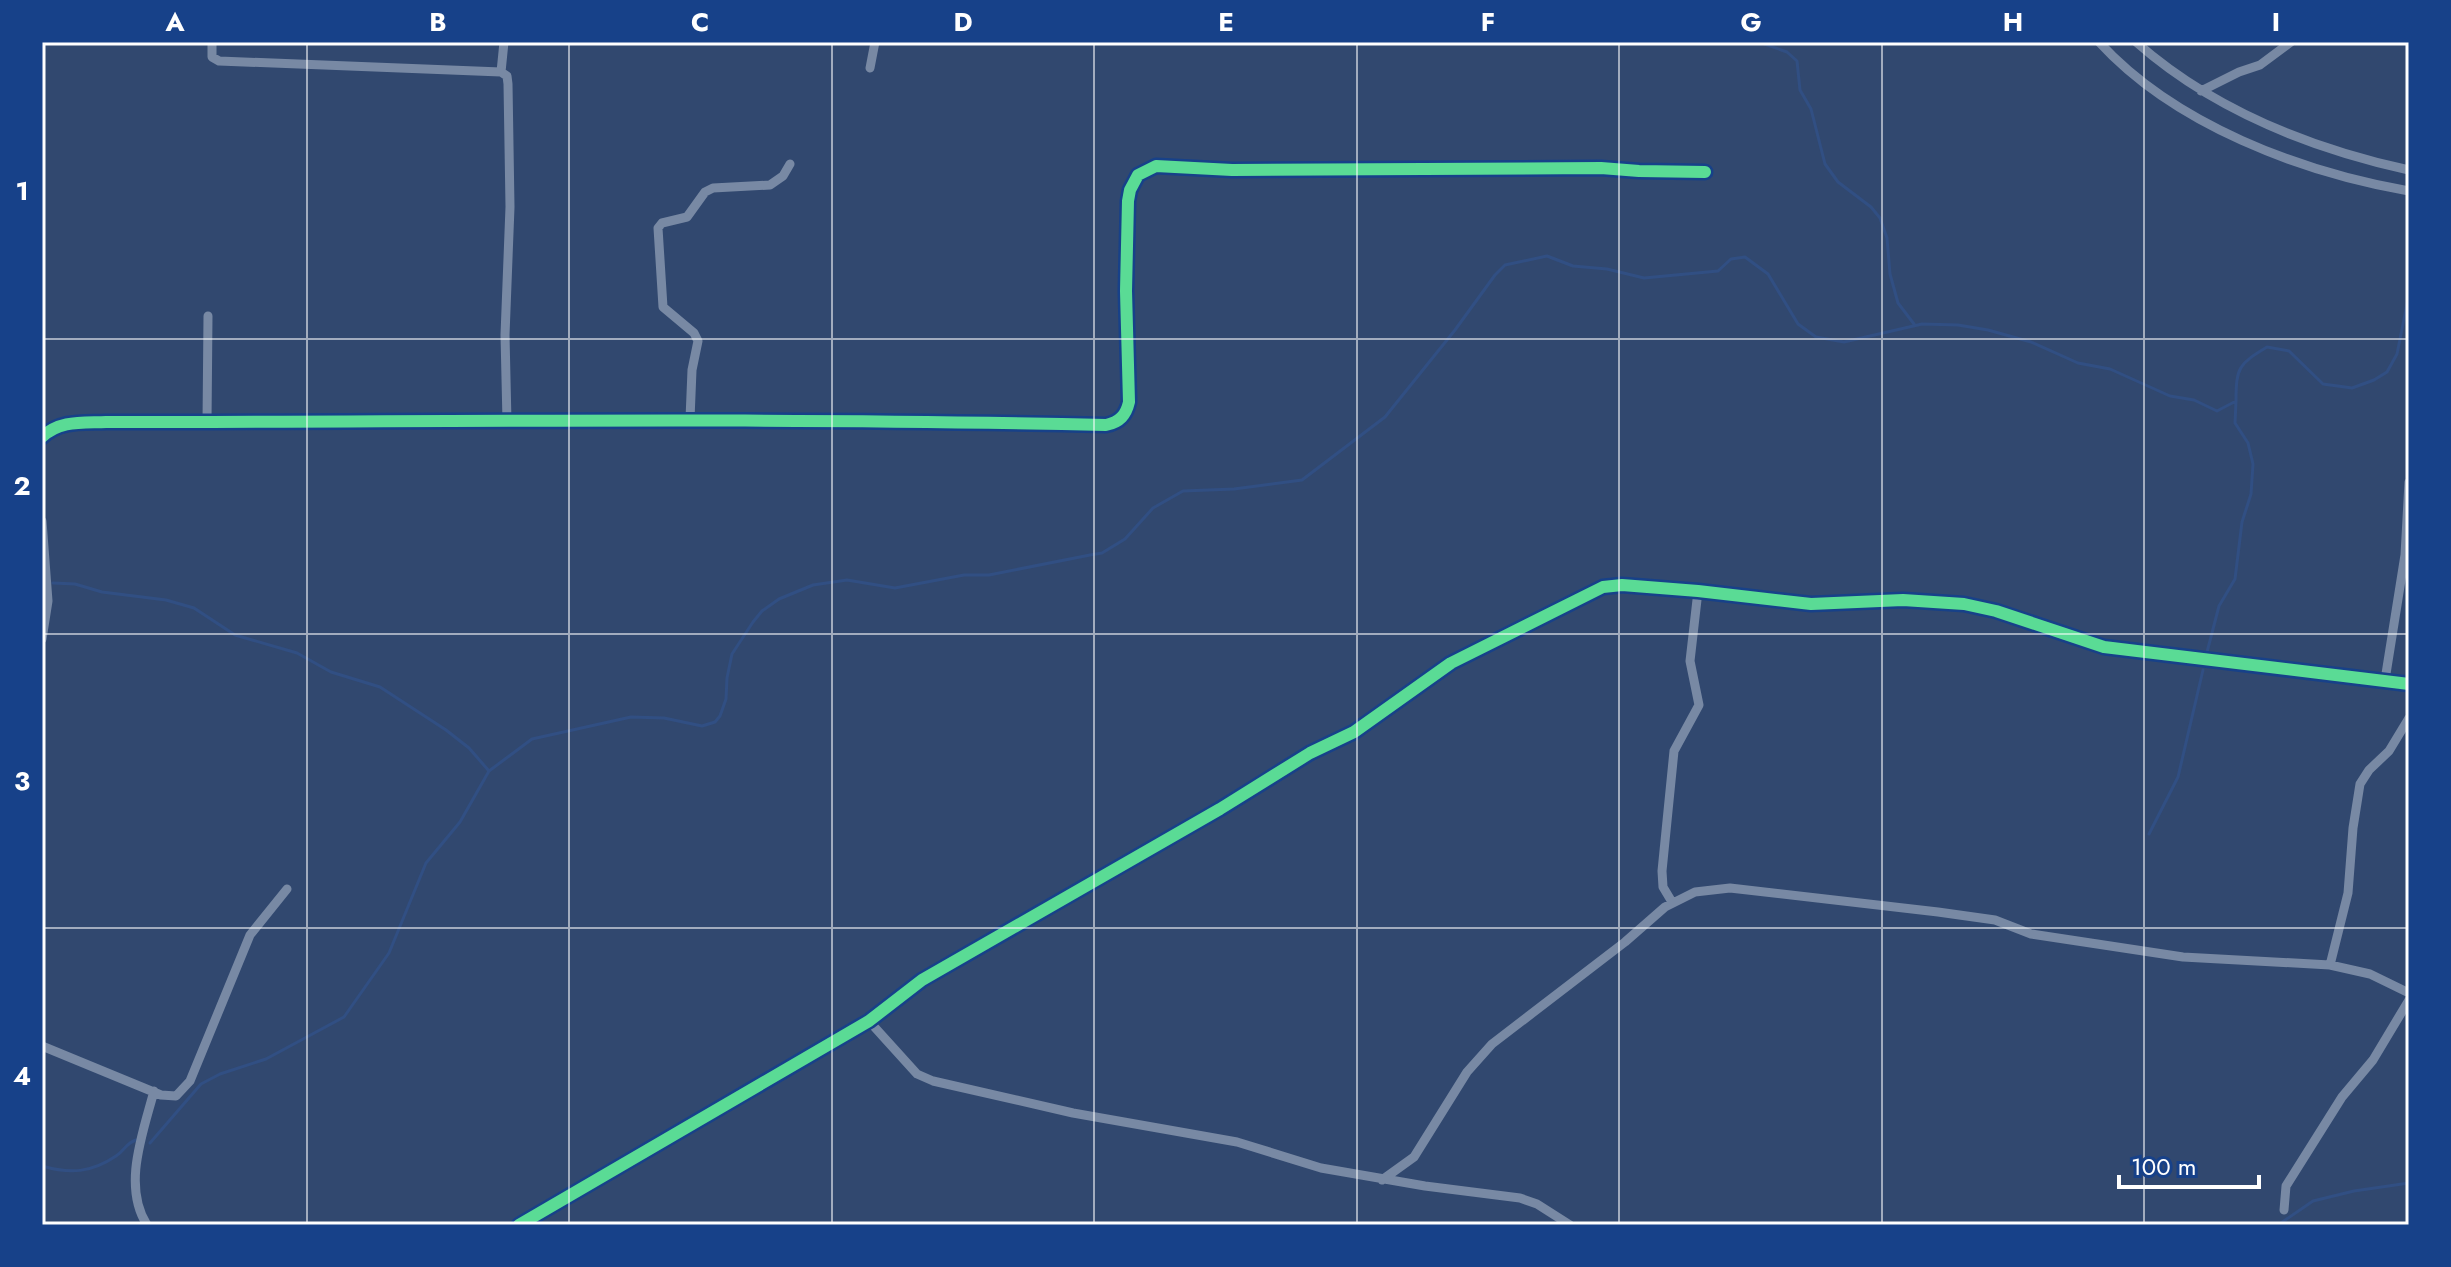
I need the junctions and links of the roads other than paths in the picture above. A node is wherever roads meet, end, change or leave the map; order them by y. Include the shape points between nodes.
1 (212, 42) edge
2 (504, 42) edge
3 (875, 42) edge
4 (2099, 42) edge
5 (2136, 42) edge
6 (2291, 42) edge
7 (870, 68) dead end
8 (501, 72) junction
9 (2201, 91) junction
10 (790, 164) dead end
11 (2409, 170) edge
12 (1705, 172) dead end
13 (2409, 191) edge
14 (208, 316) dead end
15 (690, 419) junction
16 (207, 422) junction
17 (507, 422) junction
18 (42, 437) edge
19 (2409, 482) edge
20 (42, 521) edge
21 (1698, 591) junction
22 (42, 639) edge
23 (2385, 680) junction
24 (2409, 684) edge
25 (2409, 718) edge
26 (287, 889) dead end
27 (1672, 902) junction
28 (2330, 965) junction
29 (2409, 993) edge
30 (2409, 1000) edge
31 (869, 1021) junction
32 (42, 1046) edge
33 (154, 1091) junction
34 (1382, 1180) junction
35 (2284, 1210) dead end
36 (147, 1225) edge
37 (519, 1225) edge
38 (1570, 1225) edge

1 - 8 street via 212,57 219,61
2 - 8 street
3 - 7 street
4 - 13 street via 2157,93 2248,142 2321,172
5 - 9 street
6 - 9 street via 2260,65
8 - 17 street via 507,76 509,99
9 - 11 street via 2289,134
10 - 15 street via 770,185 713,188 687,217 658,228 663,307 698,341
12 - 15 street via 1156,166 1138,175 1130,190 1129,402 1115,423
14 - 16 street
15 - 17 street
16 - 17 street
16 - 18 street via 63,424
19 - 23 street via 2405,555
20 - 22 street via 48,601
21 - 23 street via 1811,604 1964,604 2104,647
21 - 27 street via 1690,661 1699,705 1674,751 1662,871
21 - 31 street via 1603,587 1481,647 1354,732 922,980
23 - 24 street
25 - 28 street via 2360,784 2348,893
26 - 33 street via 250,935 190,1081 176,1096
27 - 28 street via 1695,892 1730,888 1995,920 2031,934 2172,956
27 - 34 street via 1485,1051 1414,1157
28 - 29 street via 2370,974
30 - 35 street via 2286,1186
31 - 34 street via 917,1074 933,1081 1237,1142
31 - 37 street
32 - 33 street
33 - 36 street via 135,1183 139,1212
34 - 38 street via 1520,1198

